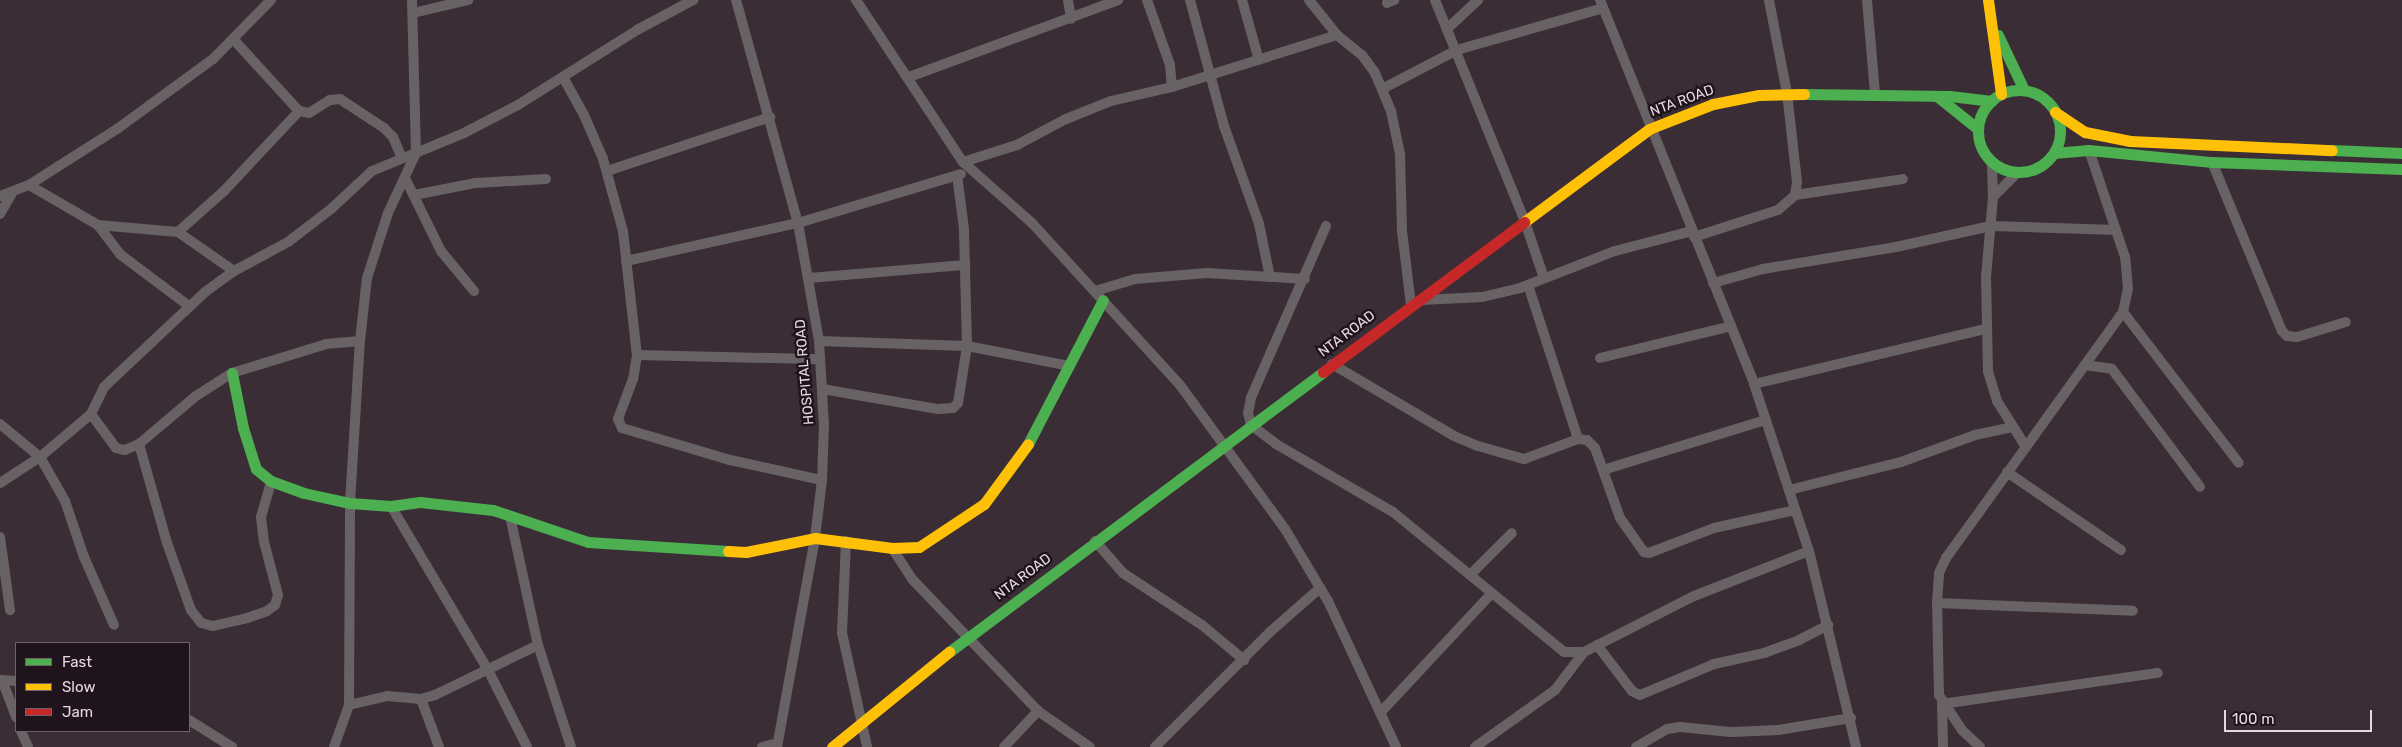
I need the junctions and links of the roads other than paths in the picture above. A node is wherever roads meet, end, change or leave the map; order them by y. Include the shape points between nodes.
1 (271, 0) edge
2 (412, 0) edge
3 (468, 0) edge
4 (693, 0) edge
5 (736, 0) edge
6 (1068, 0) edge
7 (1118, 0) edge
8 (1147, 0) edge
9 (1190, 0) edge
10 (1242, 0) edge
11 (1309, 0) edge
12 (1435, 0) edge
13 (1478, 0) edge
14 (1769, 0) edge
15 (1867, 0) edge
16 (1988, 0) edge
17 (858, 2) edge
18 (1602, 4) edge
19 (413, 13) junction
20 (1071, 19) junction
21 (1994, 25) junction
22 (1448, 28) junction
23 (1337, 35) junction
24 (234, 40) junction
25 (1457, 50) junction
26 (1258, 60) junction
27 (1209, 75) junction
28 (563, 77) junction
29 (909, 77) junction
30 (1172, 87) junction
31 (1382, 89) junction
32 (2024, 90) junction
33 (1787, 93) junction
34 (1875, 94) junction
35 (1938, 97) junction
36 (1996, 98) junction
37 (299, 111) junction
38 (2056, 112) junction
39 (770, 117) junction
40 (1649, 129) junction
41 (1978, 129) junction
42 (2089, 150) junction
43 (416, 153) junction
44 (2054, 153) junction
45 (2402, 153) edge
46 (401, 156) junction
47 (963, 162) junction
48 (1992, 162) junction
49 (2212, 162) junction
50 (2402, 169) edge
51 (972, 170) junction
52 (607, 171) junction
53 (2017, 173) junction
54 (957, 175) junction
55 (546, 179) dead end
56 (1903, 179) dead end
57 (406, 180) junction
58 (29, 185) junction
59 (12, 193) junction
60 (414, 195) junction
61 (1795, 195) junction
62 (0, 196) edge
63 (1993, 198) junction
64 (0, 214) edge
65 (1524, 219) junction
66 (798, 223) junction
67 (98, 225) junction
68 (1326, 226) dead end
69 (1991, 226) junction
70 (2116, 230) junction
71 (178, 232) junction
72 (1693, 234) junction
73 (626, 261) junction
74 (965, 265) junction
75 (234, 271) junction
76 (1270, 277) junction
77 (809, 278) junction
78 (1544, 278) junction
79 (1305, 279) junction
80 (1713, 283) junction
81 (1528, 285) junction
82 (474, 291) dead end
83 (1095, 291) junction
84 (1103, 300) junction
85 (1414, 303) junction
86 (189, 306) junction
87 (2123, 312) junction
88 (2346, 322) dead end
89 (1730, 326) junction
90 (1985, 329) junction
91 (360, 341) junction
92 (818, 341) junction
93 (966, 346) junction
94 (637, 356) junction
95 (1600, 358) dead end
96 (820, 359) junction
97 (1332, 364) junction
98 (2085, 365) junction
99 (1070, 366) junction
100 (232, 373) junction
101 (1754, 384) junction
102 (822, 389) junction
103 (91, 414) junction
104 (1766, 420) junction
105 (0, 424) edge
106 (1251, 425) junction
107 (2012, 427) junction
108 (1578, 440) junction
109 (139, 444) junction
110 (1224, 445) junction
111 (2026, 447) junction
112 (40, 457) junction
113 (2239, 463) dead end
114 (1603, 470) junction
115 (2007, 472) junction
116 (822, 480) junction
117 (271, 481) junction
118 (0, 483) edge
119 (2200, 486) dead end
120 (1789, 490) junction
121 (350, 503) junction
122 (391, 506) junction
123 (1795, 510) junction
124 (510, 516) junction
125 (1512, 533) dead end
126 (0, 538) edge
127 (815, 538) junction
128 (846, 541) junction
129 (1095, 541) junction
130 (892, 548) junction
131 (2120, 550) dead end
132 (1808, 551) junction
133 (1470, 575) junction
134 (1320, 588) junction
135 (1492, 593) junction
136 (1937, 602) junction
137 (10, 610) dead end
138 (2133, 611) dead end
139 (114, 625) dead end
140 (1828, 626) junction
141 (966, 638) junction
142 (538, 645) junction
143 (1597, 645) junction
144 (1584, 652) junction
145 (1244, 660) junction
146 (488, 670) junction
147 (2158, 673) dead end
148 (15, 681) edge
149 (421, 699) junction
150 (1942, 704) junction
151 (349, 705) junction
152 (1038, 711) junction
153 (1380, 713) junction
154 (15, 714) edge
155 (1851, 718) junction
156 (190, 721) edge
157 (862, 722) junction
158 (22, 732) edge
159 (777, 745) edge
160 (28, 747) edge
161 (232, 747) edge
162 (334, 747) edge
163 (438, 747) edge
164 (527, 747) edge
165 (571, 747) edge
166 (762, 747) edge
167 (832, 747) edge
168 (867, 747) edge
169 (1004, 747) edge
170 (1090, 747) edge
171 (1156, 747) edge
172 (1396, 747) edge
173 (1475, 747) edge
174 (1636, 747) edge
175 (1856, 747) edge
176 (1943, 747) edge
177 (1980, 747) edge

1 - 24 street
2 - 19 street
3 - 19 street
4 - 28 street
5 - 39 street, HOSPITAL ROAD
6 - 20 street
7 - 20 street
8 - 30 street via 1170,65
9 - 27 street
10 - 26 street
11 - 23 street
12 - 22 street
13 - 22 street
14 - 33 street
15 - 34 street
16 - 21 street
17 - 29 street
18 - 25 street
18 - 40 street
19 - 43 street
20 - 29 street
21 - 32 street
21 - 36 street
22 - 25 street
23 - 26 street
23 - 31 street via 1362,55
24 - 37 street
24 - 58 street via 117,129
25 - 31 street
25 - 65 street
26 - 27 street
27 - 30 street
27 - 76 street via 1260,224
28 - 43 street via 518,105
28 - 52 street
29 - 47 street via 946,140
30 - 47 street via 1111,102 1066,119 1017,145
31 - 85 street via 1398,133 1402,231
32 - 36 street
32 - 38 street via 2042,97
33 - 34 street, NTA ROAD
33 - 40 street, NTA ROAD via 1713,104
33 - 61 street via 1798,182
34 - 35 street, NTA ROAD
35 - 36 street, NTA ROAD
35 - 41 street
36 - 41 street via 1980,118
37 - 46 street via 310,113 330,100 340,99 384,128 393,137
37 - 71 street via 224,191
38 - 44 street via 2060,133
38 - 45 street via 2086,132 2130,141
39 - 52 street
39 - 66 street, HOSPITAL ROAD
40 - 65 street, NTA ROAD
40 - 72 street
41 - 48 street via 1982,148
42 - 44 street
42 - 49 street
42 - 70 street
43 - 46 street
43 - 57 street
44 - 53 street via 2038,168
46 - 75 street via 372,171 331,209 288,242
47 - 51 street
48 - 53 street
48 - 63 street
49 - 50 street
49 - 88 street via 2282,331 2287,336 2297,337
51 - 54 street
51 - 83 street via 1032,223
52 - 73 street via 623,231
53 - 63 street
54 - 66 street
54 - 74 street
55 - 60 street via 475,183
56 - 61 street
57 - 60 street
57 - 91 street via 388,213 367,278
58 - 59 street
58 - 67 street
59 - 62 street
59 - 64 street
60 - 82 street via 441,251
61 - 72 street via 1778,210
63 - 69 street
65 - 78 street
65 - 85 street, NTA ROAD
66 - 73 street
66 - 77 street, HOSPITAL ROAD
67 - 71 street
67 - 86 street via 121,255
68 - 79 street
69 - 70 street
69 - 80 street via 1879,250 1763,269
69 - 90 street
70 - 87 street via 2128,274
71 - 75 street
72 - 78 street via 1614,251
72 - 80 street
73 - 94 street
74 - 77 street
74 - 93 street
75 - 86 street
76 - 79 street
76 - 83 street via 1207,273 1144,278
77 - 92 street, HOSPITAL ROAD
78 - 81 street
79 - 106 street via 1251,398
80 - 89 street
81 - 85 street via 1482,297
81 - 108 street
83 - 84 street
84 - 99 street
84 - 110 street via 1180,385
85 - 97 street, NTA ROAD
86 - 103 street via 104,387
87 - 98 street
87 - 113 street
89 - 95 street
89 - 101 street
90 - 101 street
90 - 107 street via 1988,370 1997,401
91 - 100 street via 326,344
91 - 121 street
92 - 93 street
92 - 96 street, HOSPITAL ROAD
93 - 99 street
93 - 102 street via 958,403 948,410
94 - 96 street
94 - 116 street via 634,379 618,420 622,428 730,460
96 - 102 street, HOSPITAL ROAD
97 - 106 street, NTA ROAD
97 - 108 street via 1454,436 1478,446 1524,458
98 - 111 street
98 - 119 street via 2100,365 2118,375
99 - 130 street via 1016,464 984,504 919,547
100 - 109 street via 196,396
100 - 117 street via 251,460
101 - 104 street
102 - 116 street, HOSPITAL ROAD
103 - 109 street via 116,448 125,450
103 - 112 street
104 - 114 street
104 - 120 street
105 - 112 street
106 - 110 street, NTA ROAD
106 - 133 street via 1276,444 1393,512
107 - 111 street
107 - 120 street via 1975,435 1901,462
108 - 114 street via 1587,440 1595,448
109 - 117 street via 167,542 191,610 201,622 213,626 267,612 275,605 278,595 261,517
110 - 129 street, NTA ROAD
110 - 134 street via 1285,529
111 - 115 street
112 - 118 street
112 - 139 street via 65,501 84,557
114 - 123 street via 1620,518 1639,547 1649,553 1714,528
115 - 131 street
115 - 136 street via 1946,558 1939,572
116 - 127 street, HOSPITAL ROAD
117 - 121 street
120 - 123 street
121 - 122 street
121 - 151 street
122 - 124 street via 420,502 452,504
122 - 146 street
123 - 132 street
124 - 127 street via 588,542 746,552
124 - 142 street
125 - 133 street
126 - 137 street
127 - 128 street
127 - 159 street, HOSPITAL ROAD
128 - 130 street
128 - 157 street via 842,633
129 - 141 street, NTA ROAD
129 - 145 street via 1123,574 1202,625
130 - 141 street via 913,580
132 - 140 street
132 - 143 street via 1694,596
133 - 135 street
134 - 145 street
134 - 153 street
135 - 144 street via 1564,652
135 - 153 street
136 - 138 street
136 - 150 street via 1938,686
140 - 143 street via 1764,653 1714,664 1640,695 1632,691
140 - 155 street
141 - 152 street
141 - 157 street, NTA ROAD
142 - 146 street
142 - 165 street
143 - 144 street
144 - 173 street via 1555,690
145 - 171 street
146 - 149 street
146 - 164 street
147 - 150 street
148 - 154 street via 2,680
149 - 151 street via 387,696
149 - 163 street
150 - 176 street
150 - 177 street
151 - 162 street
152 - 169 street
152 - 170 street
153 - 172 street
155 - 174 street via 1768,731 1731,732 1680,727 1667,730
155 - 175 street
156 - 161 street
157 - 167 street, NTA ROAD
157 - 168 street
158 - 160 street
159 - 166 street

